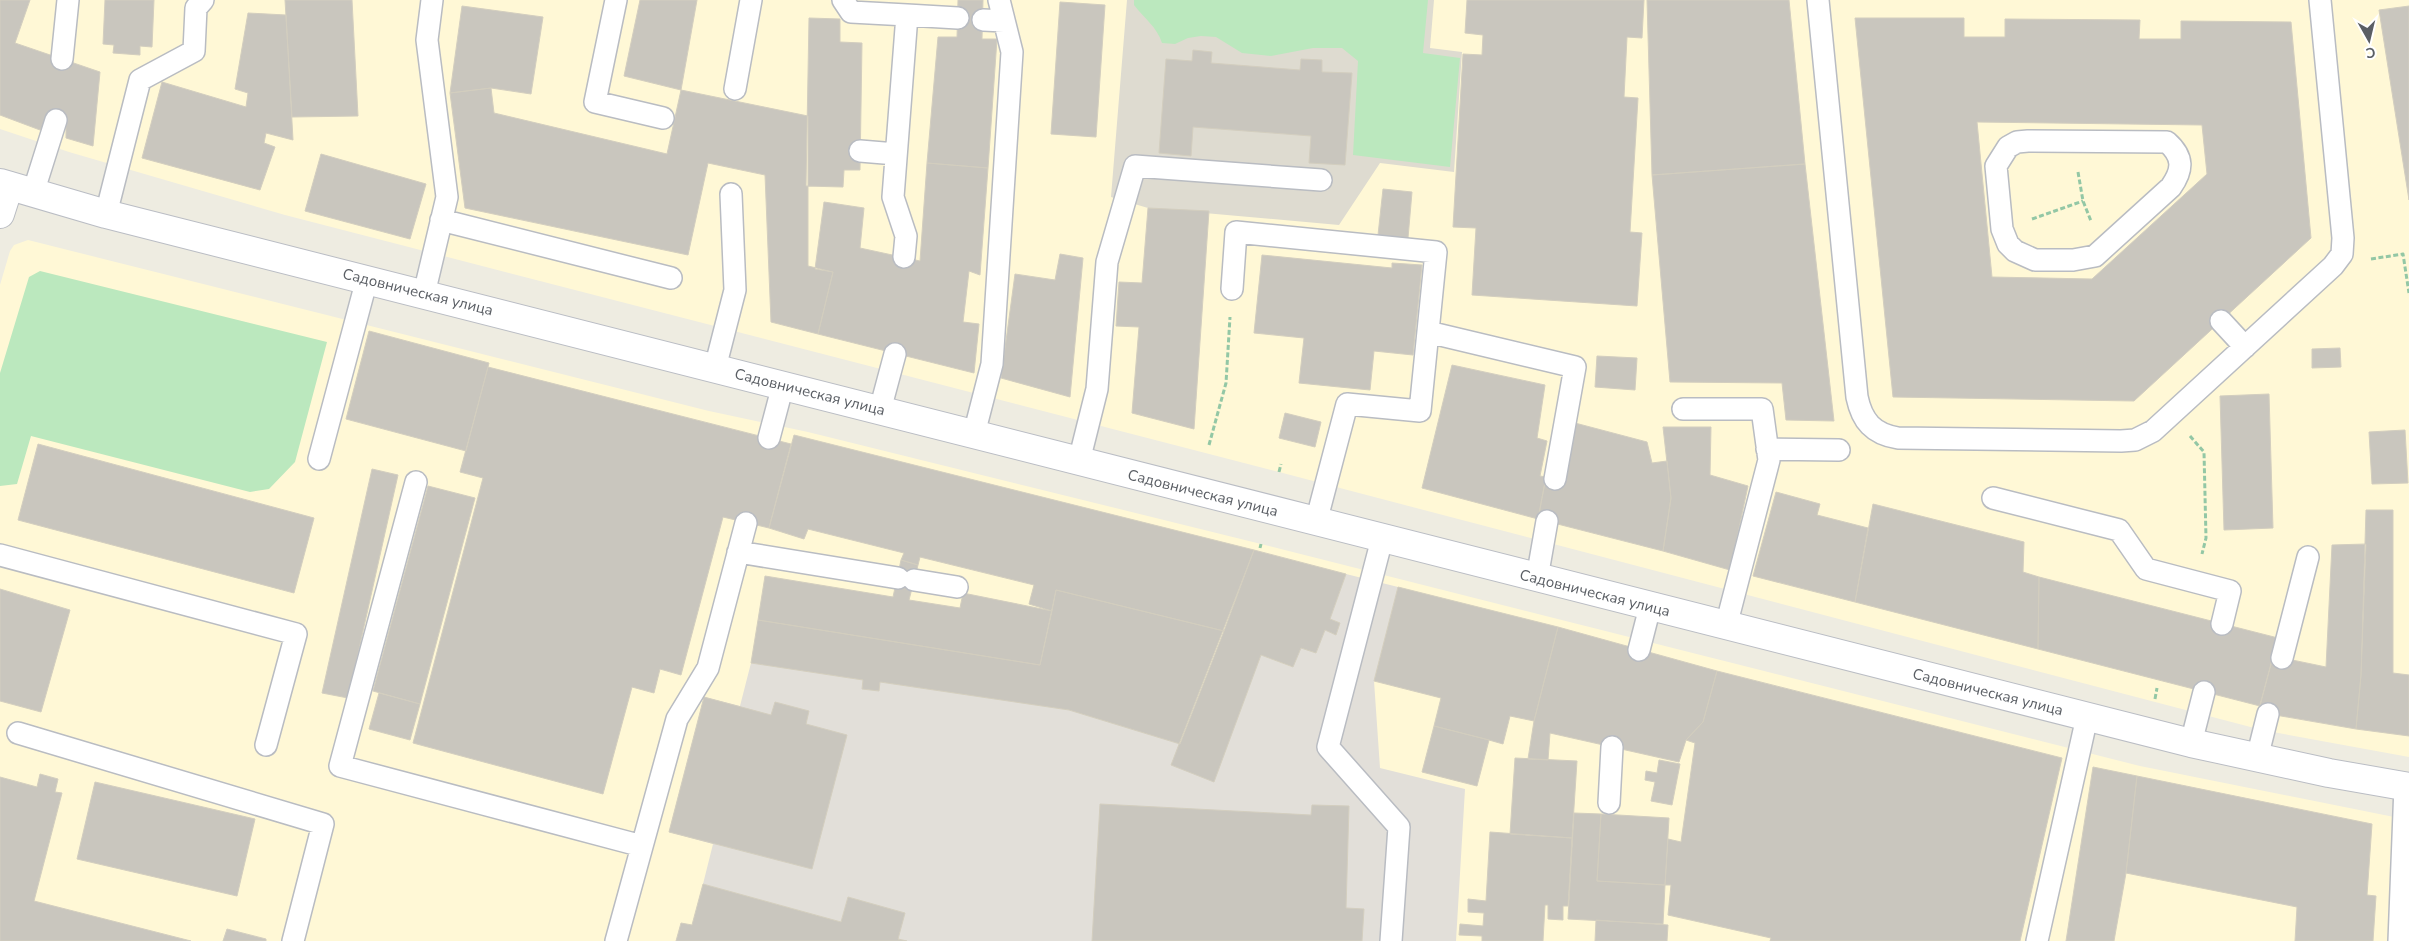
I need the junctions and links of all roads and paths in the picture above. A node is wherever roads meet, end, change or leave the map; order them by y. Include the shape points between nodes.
1 (68, 0) edge
2 (203, 0) edge
3 (432, 0) edge
4 (616, 0) edge
5 (751, 0) edge
6 (843, 0) edge
7 (999, 0) edge
8 (1818, 0) edge
9 (2320, 0) edge
10 (907, 15) junction
11 (958, 18) dead end
12 (983, 20) dead end
13 (1004, 21) junction
14 (62, 59) dead end
15 (735, 89) dead end
16 (663, 118) dead end
17 (56, 120) dead end
18 (2075, 141) junction
19 (860, 151) dead end
20 (896, 154) junction
21 (1321, 180) dead end
22 (14, 187) edge
23 (731, 194) dead end
24 (2083, 201) junction
25 (0, 214) edge
26 (106, 214) junction
27 (441, 220) junction
28 (2002, 230) junction
29 (2104, 249) junction
30 (2342, 254) junction
31 (904, 257) dead end
32 (671, 278) dead end
33 (367, 280) junction
34 (1232, 289) joint
35 (2409, 293) edge
36 (424, 294) junction
37 (2221, 321) dead end
38 (1428, 332) junction
39 (2245, 347) junction
40 (895, 354) dead end
41 (715, 368) junction
42 (783, 385) junction
43 (1684, 409) dead end
44 (880, 410) junction
45 (2170, 415) junction
46 (974, 434) junction
47 (769, 438) dead end
48 (1209, 445) dead end
49 (1768, 449) junction
50 (1839, 450) dead end
51 (319, 459) dead end
52 (1079, 461) junction
53 (1281, 464) dead end
54 (1279, 472) dead end
55 (1555, 479) dead end
56 (416, 482) dead end
57 (1993, 498) dead end
58 (1547, 521) dead end
59 (1316, 522) junction
60 (746, 523) dead end
61 (1382, 539) junction
62 (738, 552) junction
63 (0, 555) edge
64 (2308, 557) dead end
65 (1537, 578) junction
66 (2195, 581) junction
67 (957, 587) dead end
68 (1650, 607) junction
69 (2222, 624) dead end
70 (1726, 626) junction
71 (1639, 650) dead end
72 (2282, 658) dead end
73 (2158, 688) dead end
74 (2204, 692) dead end
75 (2154, 702) dead end
76 (2268, 714) dead end
77 (2087, 717) junction
78 (18, 734) dead end
79 (2191, 743) junction
80 (266, 744) dead end
81 (1612, 747) dead end
82 (2257, 758) junction
83 (2407, 787) edge
84 (1609, 803) dead end
85 (642, 846) junction
86 (293, 941) edge
87 (616, 941) edge
88 (1391, 941) edge
89 (2037, 941) edge
90 (2399, 941) edge

1 - 14 lane
2 - 26 lane via 196,8 194,51 140,80
3 - 27 lane via 427,40 447,197
4 - 16 lane via 595,102
5 - 15 lane
6 - 10 lane via 851,12
7 - 13 lane
8 - 45 lane via 1857,397 1865,422 1885,436 1898,438 2121,441 2144,436
9 - 30 lane
10 - 11 lane
10 - 20 lane
12 - 13 lane
13 - 46 lane via 1012,52 992,364
17 - 22 lane
18 - 24 path
18 - 28 lane via 2017,142 2000,157 1996,166
18 - 29 lane via 2167,142 2175,149 2181,164 2180,174 2136,228
19 - 20 lane
20 - 31 lane via 893,197 906,236
21 - 52 lane via 1135,166 1107,262 1097,389
22 - 25 street
22 - 26 street, Садовническая улица
23 - 41 lane via 735,290
24 - 28 path
24 - 29 path
26 - 33 street, Садовническая улица
27 - 32 lane
27 - 36 lane
28 - 29 lane via 2015,251 2035,260 2086,259
30 - 35 path via 2358,261 2403,254
30 - 39 lane
33 - 36 street, Садовническая улица
33 - 51 lane
34 - 38 lane via 1236,232 1436,252
34 - 48 path via 1226,383
36 - 41 street, Садовническая улица
37 - 39 lane
38 - 55 lane via 1575,367
38 - 59 lane via 1420,411 1346,404
39 - 45 lane
40 - 44 lane
41 - 42 street, Садовническая улица
42 - 44 street, Садовническая улица
42 - 47 lane
43 - 49 lane via 1762,409
44 - 46 street, Садовническая улица
45 - 66 path via 2204,452 2206,538
46 - 52 street, Садовническая улица
49 - 50 lane
49 - 70 lane via 1769,460
52 - 59 street, Садовническая улица
53 - 54 path
56 - 85 lane via 340,766
57 - 66 lane via 2118,530 2146,569
58 - 65 lane
59 - 61 street, Садовническая улица
60 - 62 lane
61 - 65 street, Садовническая улица
61 - 88 lane via 1328,747 1399,827
62 - 67 lane
62 - 85 lane via 708,668 676,719
63 - 80 lane via 296,634
64 - 72 lane
65 - 68 street, Садовническая улица
66 - 69 lane via 2230,591
68 - 70 street, Садовническая улица
68 - 71 lane
70 - 77 street, Садовническая улица
73 - 75 path
74 - 79 lane
76 - 82 lane
77 - 79 street, Садовническая улица
77 - 89 lane
78 - 86 lane via 323,824
79 - 82 street, Садовническая улица
81 - 84 lane
82 - 83 street, Садовническая улица
83 - 90 lane
85 - 87 lane

